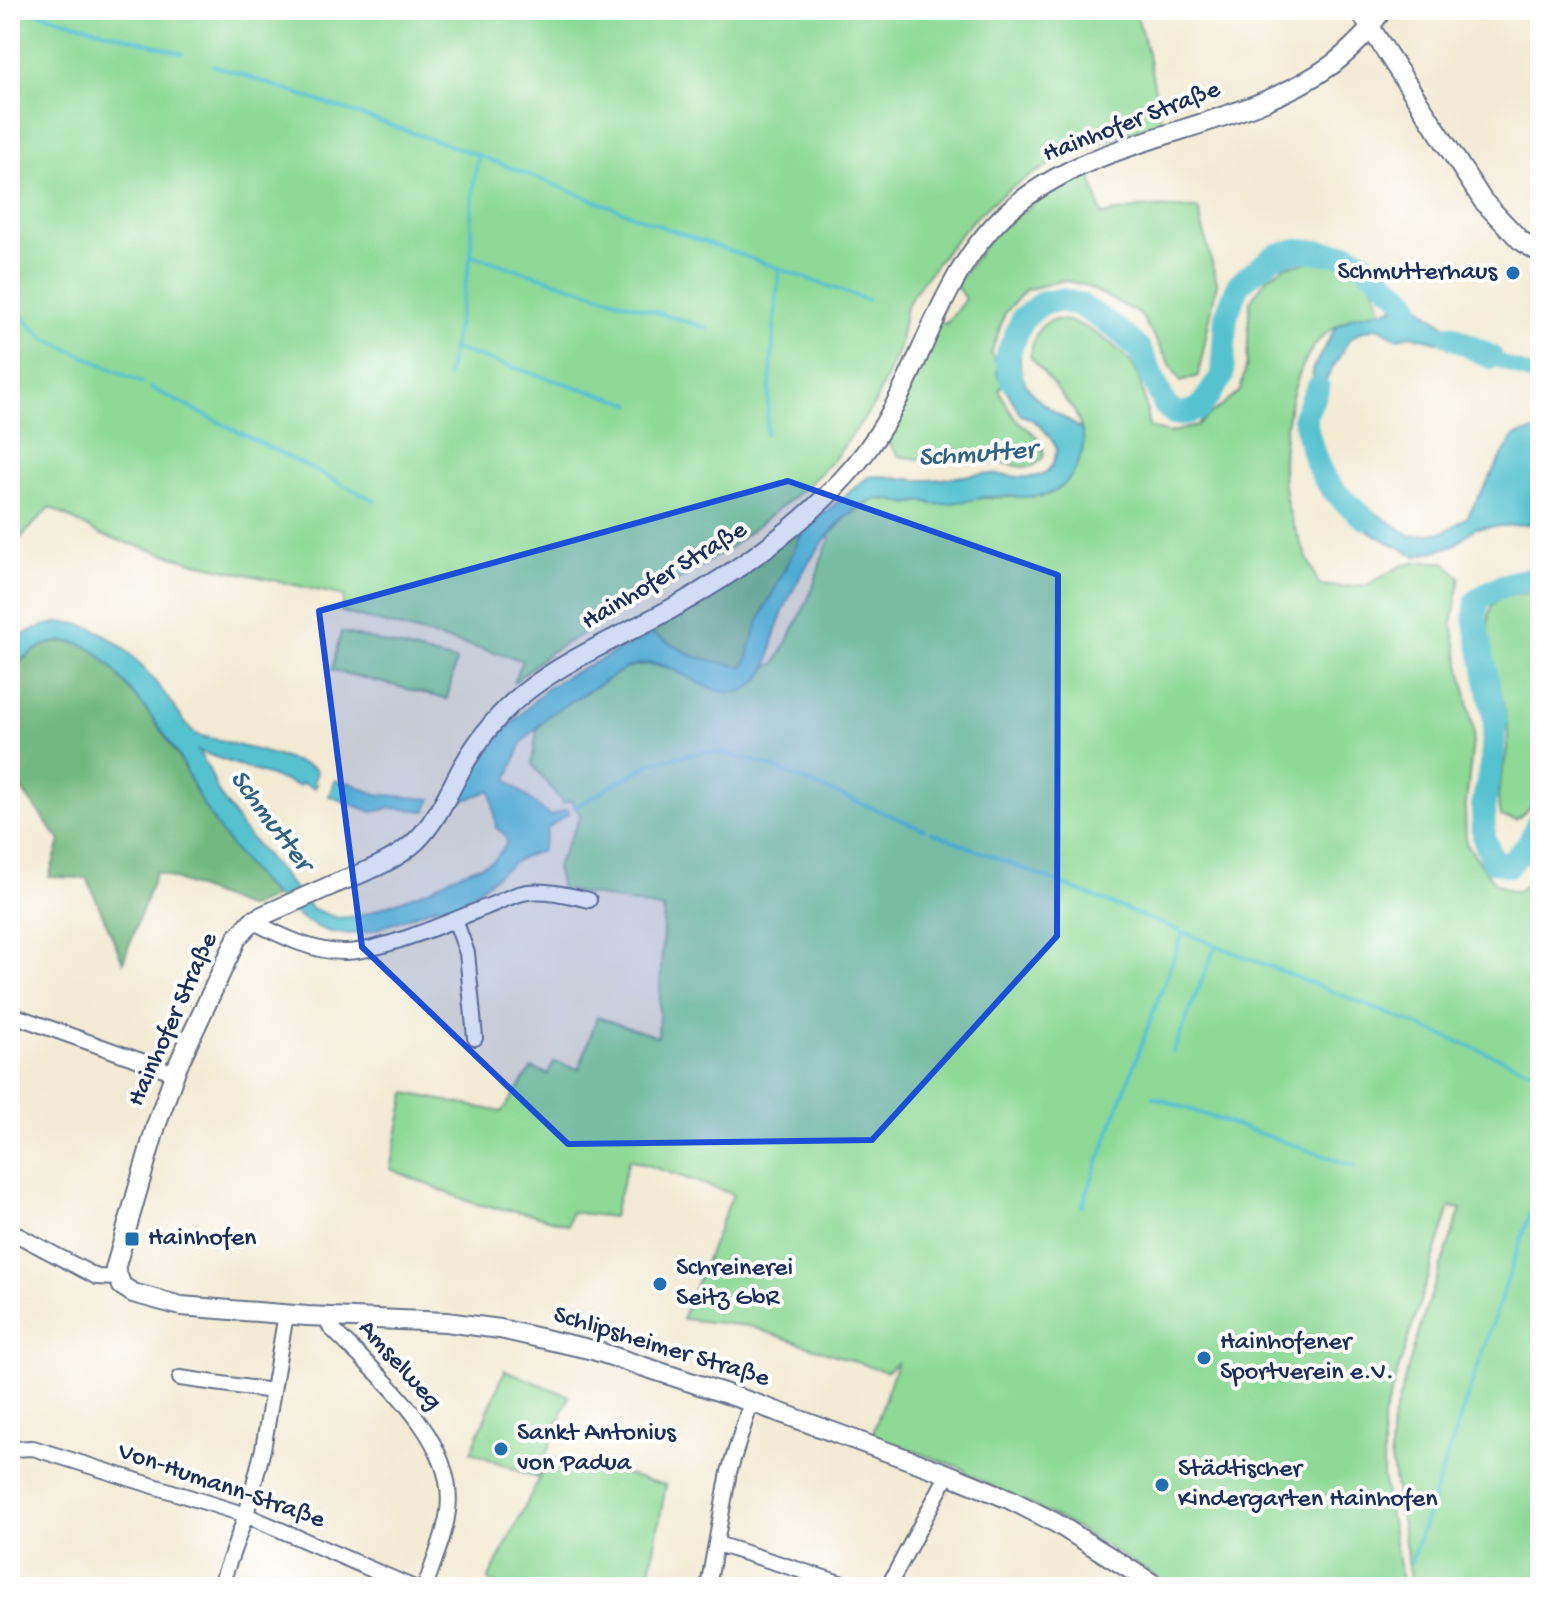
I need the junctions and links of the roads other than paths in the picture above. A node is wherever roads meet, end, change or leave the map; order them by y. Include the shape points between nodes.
1 (1359, 10) edge
2 (1385, 10) edge
3 (1371, 28) junction
4 (1540, 253) edge
5 (589, 900) dead end
6 (258, 918) junction
7 (449, 922) junction
8 (10, 1014) edge
9 (475, 1038) dead end
10 (175, 1073) junction
11 (10, 1231) edge
12 (117, 1278) junction
13 (286, 1314) junction
14 (326, 1317) junction
15 (180, 1378) dead end
16 (272, 1391) junction
17 (751, 1402) junction
18 (10, 1449) edge
19 (948, 1474) junction
20 (246, 1515) junction
21 (717, 1544) junction
22 (220, 1587) edge
23 (412, 1587) edge
24 (425, 1587) edge
25 (708, 1587) edge
26 (853, 1587) edge
27 (888, 1587) edge
28 (1158, 1587) edge

1 - 3 street
2 - 3 street
3 - 4 street via 1483,201
3 - 6 street, Hainhofer Straße via 1335,63 1297,86 1097,159 1019,202 965,259 890,415 857,464 815,506 740,568 564,665 521,695 479,741 419,839 398,856
5 - 7 street via 524,892
6 - 7 street via 274,932 348,952
6 - 10 street, Hainhofer Straße via 237,938
7 - 9 street via 457,925 467,953
8 - 10 street
10 - 12 street, Hainhofer Straße via 124,1236
11 - 12 street via 97,1277
12 - 13 street, Schlipsheimer Straße via 133,1293 181,1306
13 - 14 street, Schlipsheimer Straße
13 - 16 street
14 - 17 street, Schlipsheimer Straße via 500,1329 593,1350
14 - 24 street, Amselweg via 413,1410 444,1471 448,1512
15 - 16 street
16 - 20 street
17 - 19 street, Schlipsheimer Straße
17 - 21 street via 729,1472
18 - 20 street, Von-Humann-Straße via 33,1448
19 - 27 street
19 - 28 street, Schlipsheimer Straße via 1056,1523
20 - 22 street
20 - 23 street, Von-Humann-Straße
21 - 25 street
21 - 26 street

